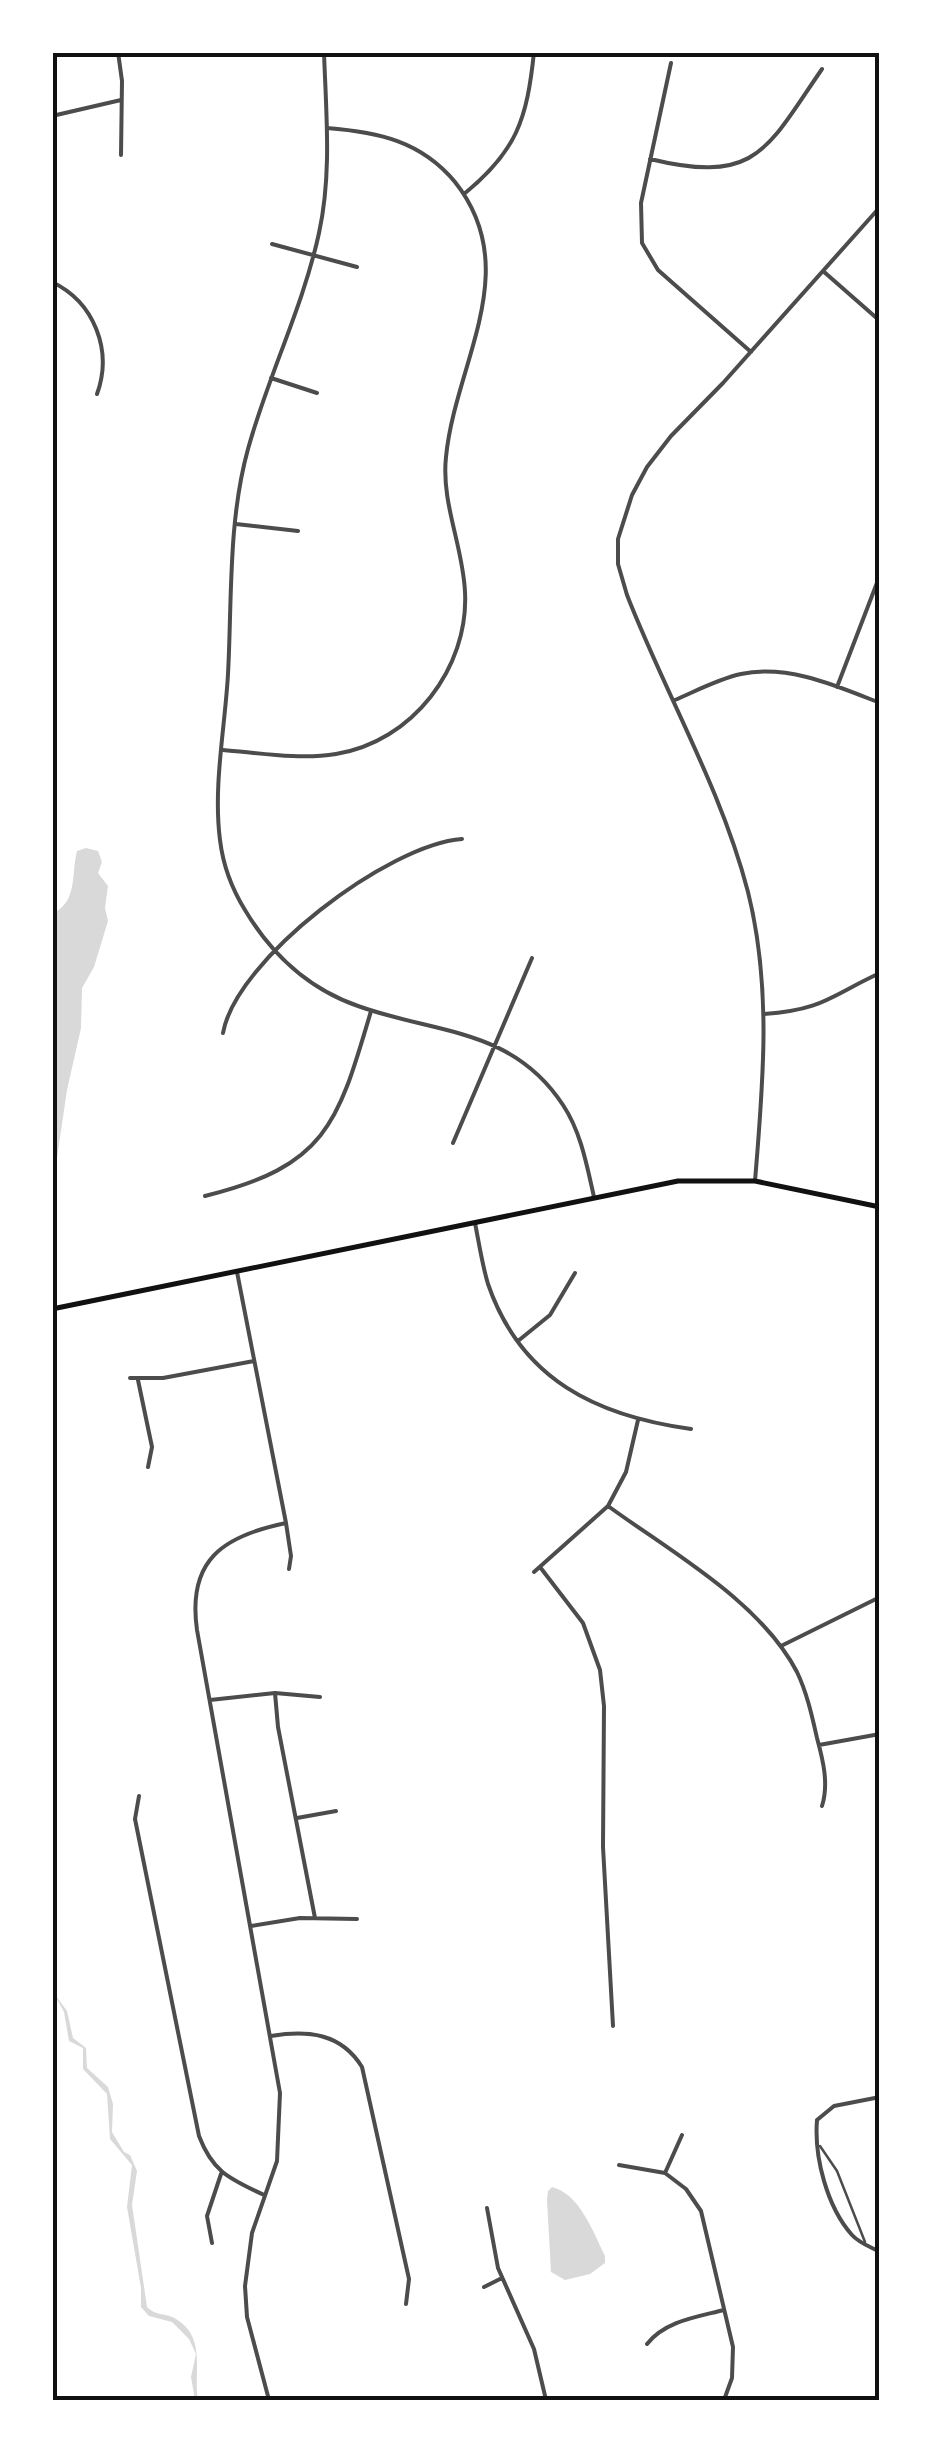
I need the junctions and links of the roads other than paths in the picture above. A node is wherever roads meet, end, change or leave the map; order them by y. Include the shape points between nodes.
1 (118, 52) edge
2 (324, 52) edge
3 (534, 52) edge
4 (671, 63) dead end
5 (822, 69) dead end
6 (122, 100) junction
7 (52, 116) edge
8 (327, 128) junction
9 (121, 155) dead end
10 (650, 159) junction
11 (464, 194) junction
12 (880, 207) edge
13 (272, 244) dead end
14 (313, 256) junction
15 (357, 267) dead end
16 (823, 271) junction
17 (52, 282) edge
18 (880, 321) edge
19 (751, 352) junction
20 (272, 378) junction
21 (318, 393) dead end
22 (97, 394) dead end
23 (236, 524) junction
24 (298, 531) dead end
25 (880, 575) edge
26 (836, 687) junction
27 (674, 701) junction
28 (880, 703) edge
29 (223, 750) junction
30 (462, 839) dead end
31 (274, 951) junction
32 (532, 958) dead end
33 (880, 973) edge
34 (371, 1011) junction
35 (764, 1014) junction
36 (223, 1033) dead end
37 (494, 1045) junction
38 (453, 1143) dead end
39 (754, 1181) junction
40 (205, 1196) dead end
41 (594, 1197) junction
42 (880, 1208) edge
43 (474, 1222) junction
44 (237, 1272) junction
45 (576, 1273) dead end
46 (52, 1309) edge
47 (518, 1341) junction
48 (254, 1361) junction
49 (130, 1378) dead end
50 (138, 1380) junction
51 (638, 1420) junction
52 (692, 1429) dead end
53 (148, 1467) dead end
54 (608, 1506) junction
55 (286, 1522) junction
56 (540, 1567) junction
57 (289, 1568) dead end
58 (534, 1572) dead end
59 (880, 1597) edge
60 (780, 1646) junction
61 (275, 1692) junction
62 (320, 1696) dead end
63 (210, 1700) junction
64 (880, 1734) edge
65 (819, 1745) junction
66 (140, 1796) dead end
67 (822, 1806) dead end
68 (336, 1811) dead end
69 (296, 1818) junction
70 (315, 1918) junction
71 (358, 1918) dead end
72 (251, 1926) junction
73 (613, 2026) dead end
74 (271, 2036) junction
75 (880, 2097) edge
76 (682, 2135) dead end
77 (817, 2143) junction
78 (620, 2165) dead end
79 (221, 2174) junction
80 (665, 2174) junction
81 (264, 2195) junction
82 (486, 2208) dead end
83 (212, 2243) dead end
84 (866, 2244) junction
85 (880, 2252) edge
86 (502, 2278) junction
87 (484, 2287) dead end
88 (406, 2304) dead end
89 (724, 2310) junction
90 (647, 2344) dead end
91 (269, 2400) edge
92 (546, 2400) edge
93 (724, 2400) edge

1 - 6 street
2 - 8 street
3 - 11 street via 515,140
4 - 10 street
5 - 10 street via 773,139 749,159 704,170
6 - 7 street
6 - 9 street
8 - 11 street via 404,142 442,168
8 - 14 street via 326,187
10 - 19 street via 639,213 644,248 663,274
11 - 29 street via 483,234 487,270 446,460 466,597 454,659 423,706 368,745 323,756
12 - 16 street
13 - 14 street
14 - 15 street
14 - 20 street
16 - 18 street
16 - 19 street
17 - 22 street via 82,302 95,325 102,365
19 - 27 street via 651,461 621,525 620,573
20 - 21 street
20 - 23 street via 248,449
23 - 24 street
23 - 29 street
25 - 26 street
26 - 27 street via 794,674 744,673
26 - 28 street
27 - 35 street via 746,884
29 - 31 street via 223,856 244,908
30 - 31 street via 426,846 381,867
31 - 34 street via 321,990
31 - 36 street via 229,1011
32 - 37 street
33 - 35 street via 824,1004
34 - 37 street
34 - 40 street via 344,1099 313,1143 266,1177
35 - 39 street
37 - 38 street
37 - 41 street via 524,1063 563,1105
39 - 41 main road via 678,1180
39 - 42 main road
41 - 43 main road
43 - 44 main road
43 - 47 street via 488,1284
44 - 46 main road
44 - 48 street
45 - 47 street via 550,1315
47 - 51 street via 572,1392
48 - 50 street
48 - 55 street
49 - 50 street
50 - 53 street via 152,1447
51 - 52 street
51 - 54 street via 626,1472
54 - 56 street
54 - 60 street via 734,1599
55 - 57 street
55 - 63 street via 222,1546 196,1585
56 - 58 street
56 - 73 street via 583,1623 602,1679
59 - 60 street
60 - 65 street via 803,1686
61 - 62 street
61 - 63 street
61 - 69 street
63 - 72 street
64 - 65 street
65 - 67 street
66 - 79 street via 134,1819 197,2130
68 - 69 street
69 - 70 street
70 - 71 street
70 - 72 street
72 - 74 street
74 - 81 street via 281,2128
74 - 88 street via 328,2036 362,2067 409,2279
75 - 77 street via 823,2113
76 - 80 street
77 - 84 lane via 838,2171
77 - 84 street via 834,2203 849,2231
78 - 80 street
79 - 81 street
79 - 83 street via 207,2216
80 - 89 street via 701,2211
81 - 91 street via 249,2248 245,2297
82 - 86 street
84 - 85 street
86 - 87 street
86 - 92 street via 536,2355
89 - 90 street via 673,2324
89 - 93 street via 734,2356

